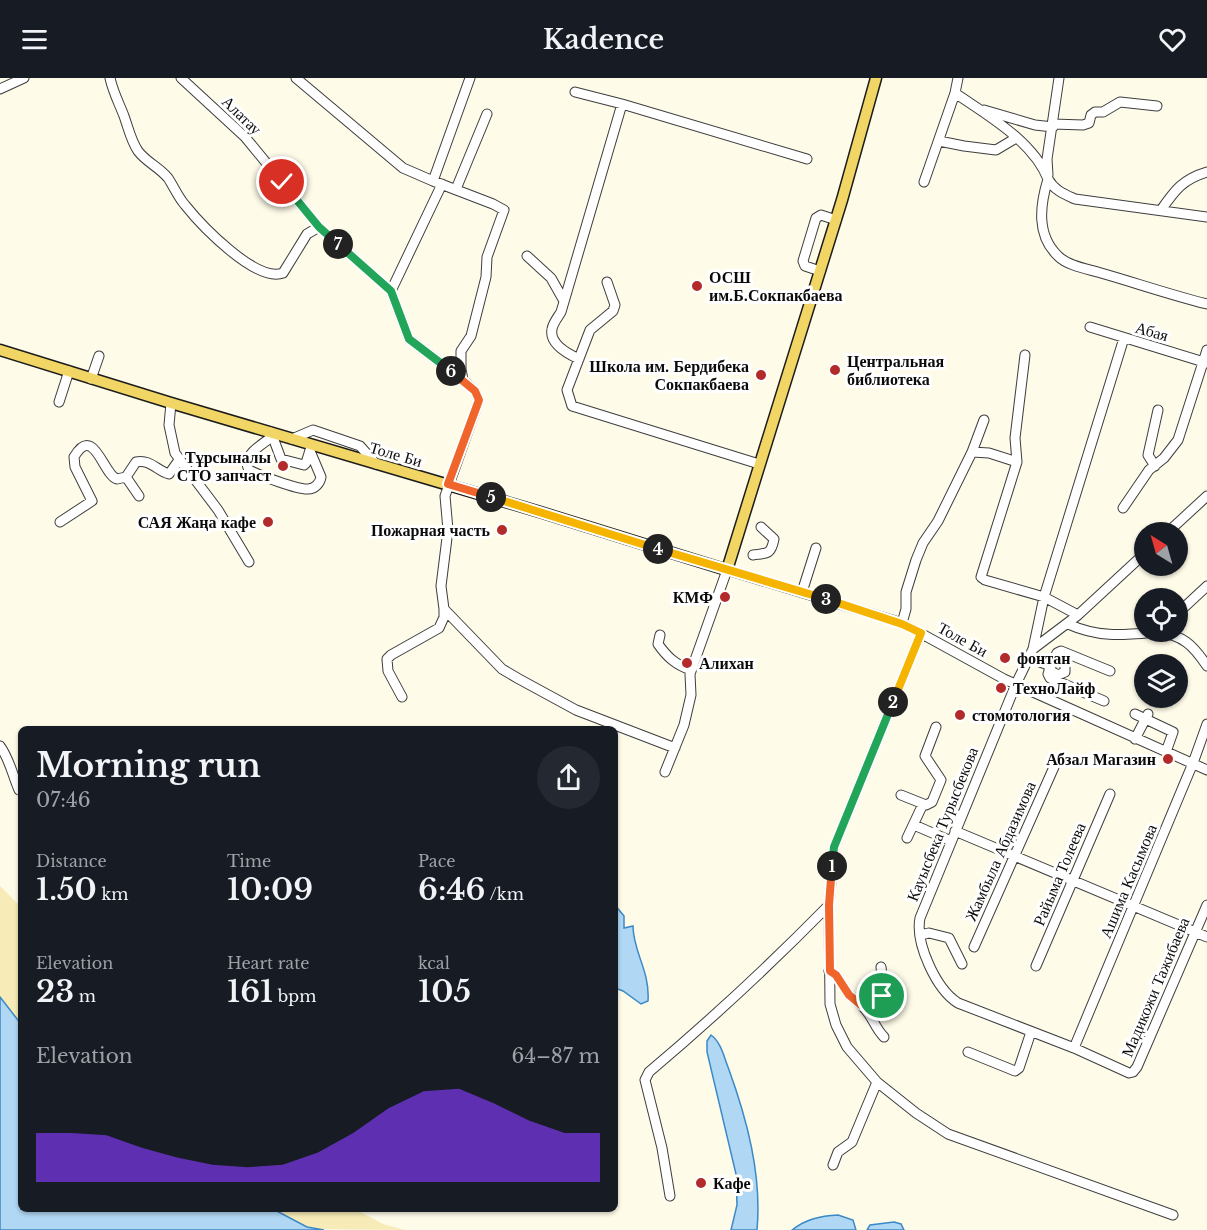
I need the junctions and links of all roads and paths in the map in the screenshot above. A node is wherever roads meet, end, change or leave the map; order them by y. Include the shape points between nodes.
1 (24, 78) edge
2 (110, 78) edge
3 (181, 78) edge
4 (296, 78) edge
5 (470, 78) edge
6 (876, 78) edge
7 (958, 78) edge
8 (1059, 78) edge
9 (0, 89) edge
10 (575, 92) dead end
11 (955, 93) junction
12 (622, 104) junction
13 (1156, 106) dead end
14 (976, 108) junction
15 (487, 114) dead end
16 (1053, 125) junction
17 (1016, 138) junction
18 (939, 141) junction
19 (807, 159) dead end
20 (1207, 172) edge
21 (1048, 178) junction
22 (924, 182) dead end
23 (437, 183) junction
24 (456, 189) junction
25 (1161, 210) junction
26 (1207, 217) edge
27 (836, 220) junction
28 (319, 227) junction
29 (527, 256) dead end
30 (820, 271) junction
31 (608, 282) dead end
32 (391, 291) junction
33 (564, 301) junction
34 (1207, 304) edge
35 (1090, 327) dead end
36 (1124, 338) junction
37 (0, 350) edge
38 (1207, 350) edge
39 (1025, 355) dead end
40 (99, 356) dead end
41 (579, 359) junction
42 (1205, 362) edge
43 (69, 372) junction
44 (91, 378) junction
45 (463, 380) junction
46 (58, 402) dead end
47 (171, 404) junction
48 (1158, 410) dead end
49 (984, 420) dead end
50 (272, 434) junction
51 (292, 439) junction
52 (310, 448) junction
53 (972, 452) junction
54 (179, 460) junction
55 (1017, 462) junction
56 (376, 464) junction
57 (759, 464) junction
58 (1155, 466) junction
59 (126, 477) junction
60 (448, 484) junction
61 (139, 496) dead end
62 (1207, 496) edge
63 (1122, 508) dead end
64 (60, 522) dead end
65 (1179, 522) edge
66 (761, 527) dead end
67 (816, 548) dead end
68 (753, 555) dead end
69 (249, 562) dead end
70 (1134, 563) edge
71 (727, 570) junction
72 (1207, 586) edge
73 (802, 592) junction
74 (1044, 597) junction
75 (1188, 604) edge
76 (444, 609) junction
77 (1078, 615) junction
78 (902, 624) junction
79 (1068, 624) junction
80 (921, 633) junction
81 (1134, 634) edge
82 (660, 635) dead end
83 (1186, 642) edge
84 (1031, 654) junction
85 (1052, 664) junction
86 (1207, 666) edge
87 (691, 670) junction
88 (1110, 671) dead end
89 (1019, 685) junction
90 (402, 698) dead end
91 (1104, 701) dead end
92 (1135, 714) dead end
93 (1147, 716) junction
94 (1207, 724) edge
95 (618, 726) edge
96 (618, 726) edge
97 (936, 727) dead end
98 (1135, 739) junction
99 (0, 746) edge
100 (675, 748) junction
101 (1166, 752) junction
102 (1193, 763) junction
103 (1054, 767) dead end
104 (1207, 770) edge
105 (664, 771) dead end
106 (18, 787) edge
107 (1110, 794) dead end
108 (901, 795) dead end
109 (922, 804) junction
110 (914, 825) junction
111 (955, 831) junction
112 (907, 838) dead end
113 (951, 841) junction
114 (1014, 856) junction
115 (1072, 881) junction
116 (829, 905) junction
117 (1207, 905) edge
118 (1134, 906) junction
119 (1195, 933) junction
120 (920, 935) junction
121 (1207, 938) edge
122 (974, 947) dead end
123 (962, 964) dead end
124 (1036, 966) dead end
125 (881, 967) dead end
126 (830, 971) junction
127 (861, 1005) junction
128 (1031, 1032) junction
129 (884, 1037) dead end
130 (1074, 1048) junction
131 (968, 1052) dead end
132 (1125, 1072) joint
133 (877, 1082) junction
134 (833, 1165) dead end
135 (670, 1196) dead end
136 (1173, 1215) dead end

1 - 9 street
2 - 28 street via 139,152 165,175 209,232 253,266 283,273 307,234
3 - 28 street, Алатау via 246,137
4 - 23 street via 392,160
5 - 23 street
6 - 27 main road
7 - 11 street
8 - 16 street
10 - 12 street
11 - 14 street
11 - 18 street
12 - 19 street
12 - 33 street
13 - 16 street via 1120,102 1095,112 1089,123
14 - 16 street via 1035,125
14 - 17 street
15 - 24 street
16 - 21 street
17 - 18 street via 996,150
17 - 21 street
18 - 22 street
20 - 25 street via 1181,184
21 - 25 street via 1058,191 1075,199
21 - 34 street via 1041,218 1049,244 1059,258
23 - 24 street
23 - 32 street
24 - 45 street via 504,210 487,257 486,278 471,336 461,351
25 - 26 street
27 - 30 main road
27 - 30 street via 821,215 816,218 802,261
28 - 32 street, Алатау
29 - 33 street via 552,278
30 - 57 main road
31 - 41 street via 616,301 614,309 590,330
32 - 45 street, Алатау via 409,339
33 - 41 street via 552,337 566,353
35 - 36 street, Абая
36 - 42 street, Абая
36 - 74 street
37 - 43 main road, Толе Би
38 - 42 street
39 - 55 street via 1015,438
40 - 44 street
41 - 57 street via 567,390 572,406
42 - 58 street via 1178,440
43 - 44 main road, Толе Би
43 - 46 street
44 - 47 main road, Толе Би
45 - 60 street, Алатау via 479,400
47 - 50 main road, Толе Би
47 - 54 street via 170,437
48 - 58 street via 1148,455
49 - 53 street
50 - 51 main road, Толе Би
50 - 52 street via 281,459 303,465
50 - 52 street via 247,458 249,470 300,489 311,489 321,477
51 - 52 main road, Толе Би
51 - 56 street via 314,430 360,446
52 - 56 main road, Толе Би
53 - 55 street
53 - 78 street via 916,560
54 - 59 street via 169,474 145,461 136,462
54 - 69 street via 218,510
55 - 74 street via 981,577
56 - 60 main road, Толе Би
57 - 71 main road
58 - 63 street
59 - 61 street
59 - 64 street via 113,478 96,449 82,448 74,457 75,467 92,501
60 - 71 main road, Толе Би
60 - 76 street via 448,530 441,586
62 - 65 street
66 - 68 street via 774,539 772,549
67 - 73 street
70 - 77 street
71 - 73 street, Толе Би
71 - 87 street
72 - 75 street
73 - 78 street, Толе Би
74 - 77 street
74 - 84 street
76 - 90 street via 438,628 387,659 388,670
76 - 96 street via 502,669 576,710
77 - 79 street
78 - 80 street, Толе Би
79 - 81 street via 1084,631
79 - 84 street
80 - 89 street, Толе Би
80 - 116 street via 834,847
82 - 87 street via 657,644 678,665
83 - 86 street
84 - 85 street
84 - 89 street, Кауысбека Турысбекова
85 - 88 street via 1061,651
85 - 91 street via 1050,678
87 - 100 street via 692,695
89 - 98 street, Толе Би
89 - 111 street, Кауысбека Турысбекова
92 - 93 street
93 - 98 street
93 - 101 street via 1173,732
94 - 102 street, Ашима Касымова
95 - 100 street
97 - 109 street via 925,756 941,780 932,802
98 - 101 street, Толе Би
99 - 106 street
100 - 105 street
101 - 102 street, Толе Би
102 - 104 street, Толе Би
102 - 118 street, Ашима Касымова
103 - 114 street, Жамбыла Абдазимова
107 - 115 street, Райыма Толеева
108 - 109 street
109 - 110 street
110 - 112 street
110 - 113 street
111 - 113 street, Кауысбека Турысбекова
111 - 114 street
113 - 120 street, Кауысбека Турысбекова via 920,918
114 - 115 street
114 - 122 street, Жамбыла Абдазимова
115 - 118 street
115 - 124 street, Райыма Толеева
116 - 126 street
116 - 135 street via 773,962 649,1072 645,1080
117 - 119 street, Мадикожи Тажибаева
118 - 119 street
118 - 130 street, Ашима Касымова
119 - 121 street
119 - 132 street, Мадикожи Тажибаева via 1137,1067 1133,1072
120 - 123 street via 949,938
120 - 128 street, Кауысбека Турысбекова via 938,984 948,997
125 - 127 street via 884,993
126 - 127 street
126 - 133 street via 830,1004 836,1025 847,1047
127 - 129 street
128 - 130 street, Кауысбека Турысбекова
128 - 131 street via 1015,1071
130 - 132 street, Кауысбека Турысбекова
133 - 134 street via 852,1142 838,1152
133 - 136 street via 948,1134

